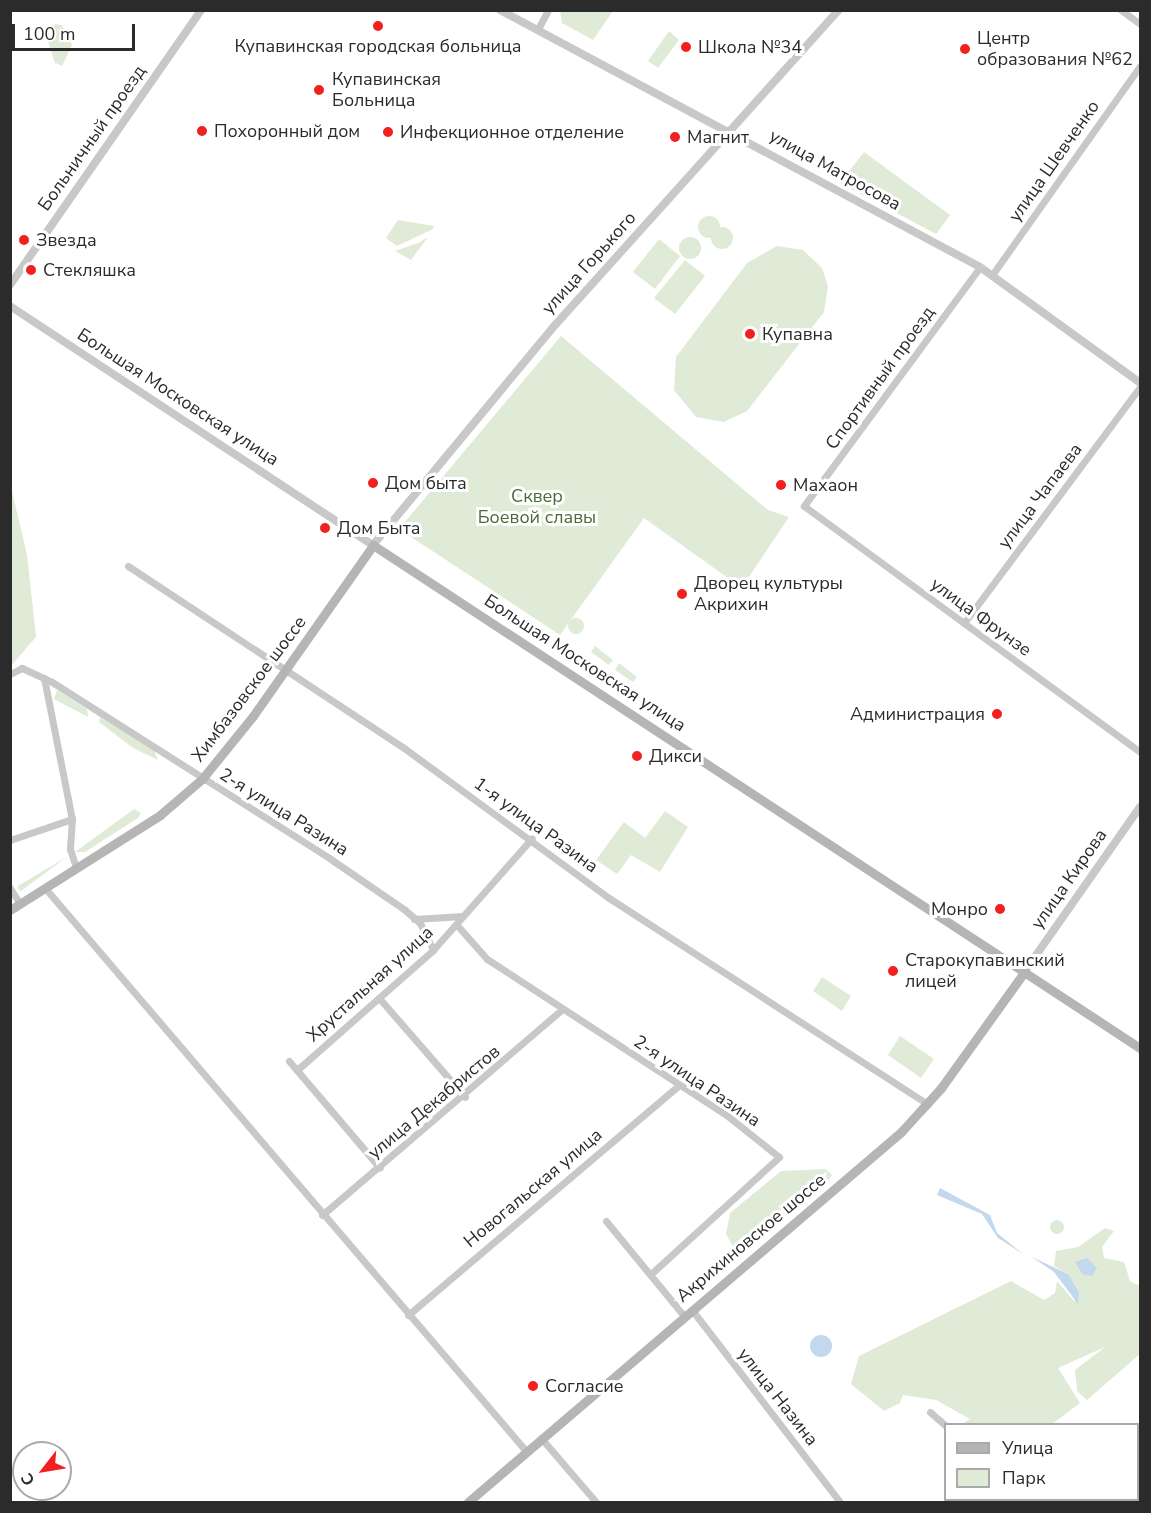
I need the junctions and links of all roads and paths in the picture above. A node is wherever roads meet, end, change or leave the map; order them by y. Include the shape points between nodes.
1 (201, 10) edge
2 (500, 10) edge
3 (548, 10) edge
4 (839, 10) edge
5 (1121, 10) edge
6 (1140, 24) edge
7 (538, 29) junction
8 (1140, 66) edge
9 (729, 132) junction
10 (980, 267) junction
11 (992, 275) junction
12 (10, 285) edge
13 (10, 306) edge
14 (1140, 383) edge
15 (1140, 387) edge
16 (804, 506) joint
17 (373, 545) junction
18 (128, 566) dead end
19 (964, 623) junction
20 (286, 670) junction
21 (10, 674) edge
22 (44, 678) junction
23 (1140, 752) edge
24 (202, 778) junction
25 (1140, 807) edge
26 (72, 819) junction
27 (532, 838) junction
28 (10, 840) edge
29 (76, 868) junction
30 (10, 888) edge
31 (45, 888) junction
32 (20, 904) junction
33 (10, 910) edge
34 (463, 916) junction
35 (414, 919) junction
36 (456, 924) junction
37 (433, 951) junction
38 (1024, 971) junction
39 (379, 998) junction
40 (562, 1009) junction
41 (1140, 1048) edge
42 (289, 1061) dead end
43 (297, 1070) junction
44 (678, 1086) junction
45 (465, 1097) junction
46 (928, 1104) junction
47 (380, 1168) junction
48 (322, 1215) junction
49 (606, 1221) dead end
50 (651, 1274) junction
51 (688, 1313) junction
52 (408, 1315) junction
53 (930, 1412) dead end
54 (944, 1425) edge
55 (541, 1438) junction
56 (526, 1451) junction
57 (468, 1503) edge
58 (596, 1503) edge
59 (840, 1503) edge

1 - 12 street, Больничный проезд
2 - 7 street, улица Матросова
3 - 7 street
4 - 9 street, улица Горького
5 - 6 street
7 - 9 street, улица Матросова
8 - 11 street, улица Шевченко
9 - 10 street, улица Матросова
9 - 17 street, улица Горького via 513,373
10 - 11 street, улица Матросова
10 - 16 street, Спортивный проезд
11 - 14 street, улица Матросова
13 - 17 street, Большая Московская улица
15 - 19 street, улица Чапаева
16 - 19 street, улица Фрунзе
17 - 20 main road, Химбазовское шоссе
17 - 38 main road, Большая Московская улица
18 - 20 street, 1-я улица Разина
19 - 23 street, улица Фрунзе
20 - 24 main road, Химбазовское шоссе
20 - 27 street, 1-я улица Разина
21 - 22 street, 2-я улица Разина via 22,668
22 - 24 street, 2-я улица Разина
22 - 26 street
24 - 29 main road, Химбазовское шоссе via 160,815
24 - 35 street, 2-я улица Разина
25 - 38 street, улица Кирова
26 - 28 street
26 - 29 street via 70,849
27 - 34 street, Хрустальная улица
27 - 46 street, 1-я улица Разина via 609,898
29 - 31 main road, Химбазовское шоссе
30 - 32 street
31 - 32 main road, Химбазовское шоссе
31 - 48 street
32 - 33 main road, Химбазовское шоссе
34 - 35 street
34 - 36 street, Хрустальная улица
35 - 37 street, 2-я улица Разина
36 - 37 street, Хрустальная улица
36 - 40 street, 2-я улица Разина via 487,959
37 - 39 street, Хрустальная улица
38 - 41 main road, Большая Московская улица
38 - 46 main road, Акрихиновское шоссе
39 - 43 street, Хрустальная улица
39 - 45 street
40 - 44 street, 2-я улица Разина
40 - 45 street, улица Декабристов
42 - 43 street
43 - 47 street
44 - 50 street, 2-я улица Разина via 729,1117 778,1157
44 - 52 street, Новогальская улица
45 - 47 street, улица Декабристов
46 - 51 main road, Акрихиновское шоссе
47 - 48 street, улица Декабристов
48 - 52 street
49 - 50 street, улица Назина
50 - 51 street, улица Назина
51 - 55 main road, Акрихиновское шоссе
51 - 59 street, улица Назина
52 - 56 street
53 - 54 street
55 - 56 main road, Акрихиновское шоссе
55 - 58 street
56 - 57 main road, Акрихиновское шоссе

